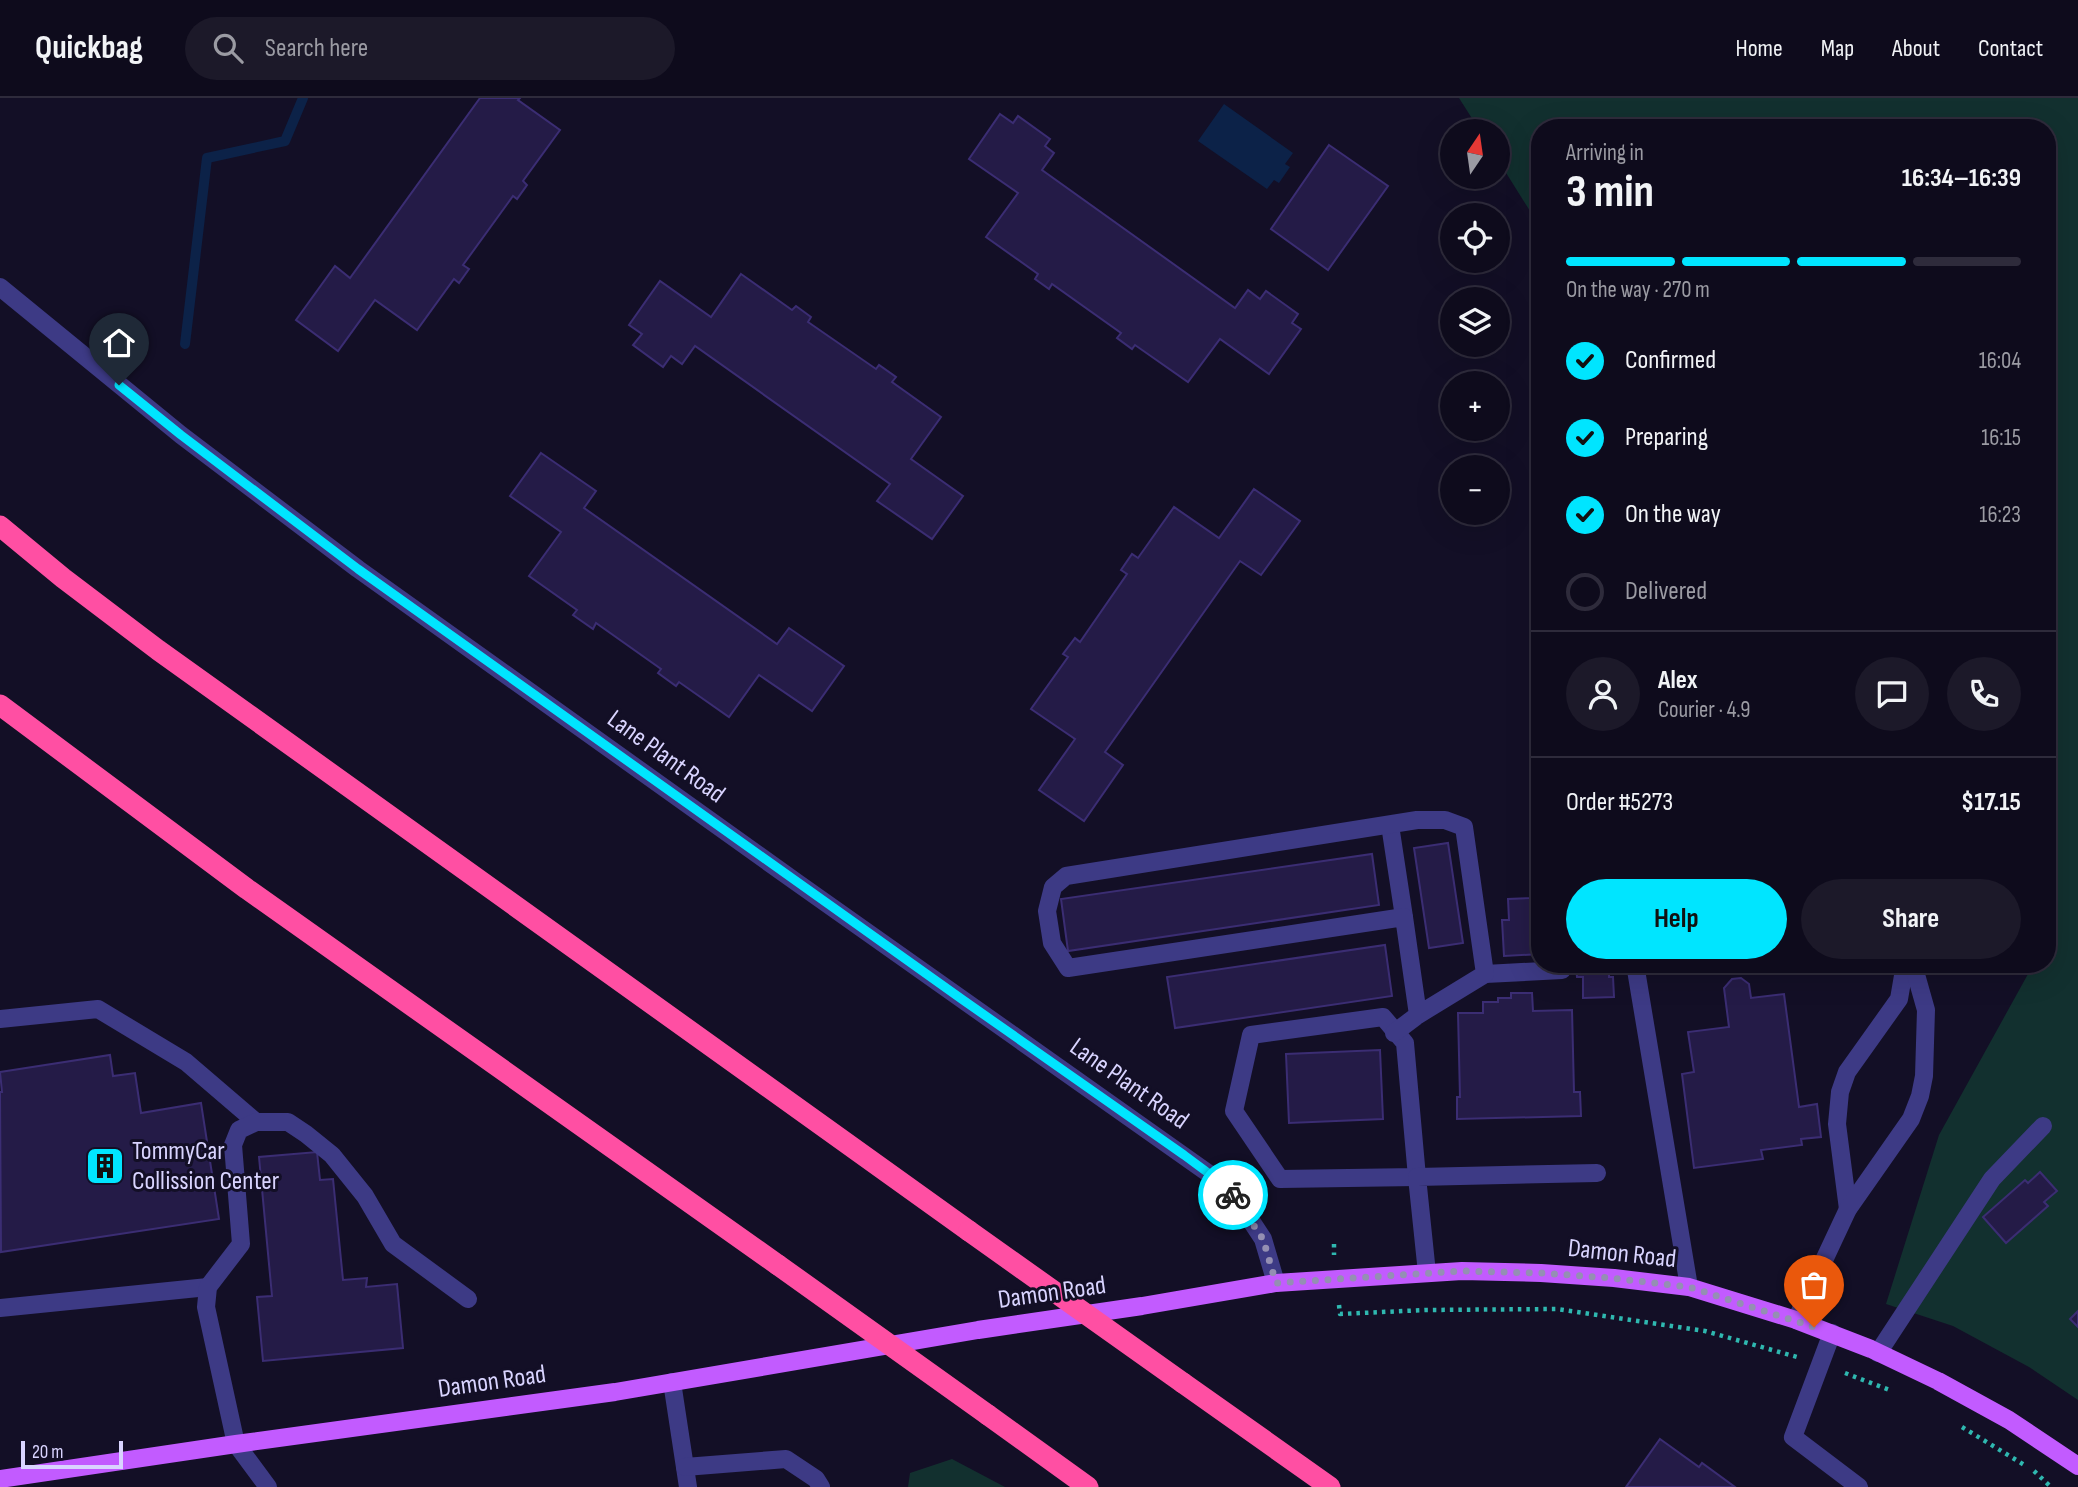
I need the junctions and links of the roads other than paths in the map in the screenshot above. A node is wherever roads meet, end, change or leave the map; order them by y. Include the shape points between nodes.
1 (0, 287) edge
2 (0, 526) edge
3 (0, 705) edge
4 (1390, 825) junction
5 (1404, 917) junction
6 (1531, 972) edge
7 (1637, 973) edge
8 (1903, 973) edge
9 (1916, 973) edge
10 (1485, 974) junction
11 (1418, 1014) junction
12 (0, 1019) edge
13 (1394, 1033) junction
14 (256, 1122) junction
15 (2043, 1126) dead end
16 (1597, 1173) dead end
17 (1417, 1177) junction
18 (1848, 1209) junction
19 (1427, 1273) junction
20 (1276, 1283) junction
21 (208, 1287) junction
22 (1689, 1287) junction
23 (468, 1299) dead end
24 (0, 1308) edge
25 (1796, 1320) junction
26 (1832, 1333) junction
27 (1878, 1353) junction
28 (672, 1382) junction
29 (236, 1444) junction
30 (2078, 1466) edge
31 (685, 1468) junction
32 (0, 1479) edge
33 (268, 1487) edge
34 (688, 1487) edge
35 (821, 1487) edge
36 (1088, 1487) edge
37 (1330, 1487) edge
38 (1859, 1487) edge

1 - 20 street, Lane Plant Road via 181,435 358,569 1215,1178 1240,1204 1263,1239
2 - 37 highway, bridge via 158,650
3 - 36 highway, bridge via 247,889
4 - 5 street
4 - 5 street via 1066,876 1053,887 1047,911 1052,943 1068,968
4 - 10 street via 1445,820 1464,827
5 - 11 street
6 - 10 street
7 - 22 street
8 - 18 street via 1899,999 1847,1072 1840,1092 1837,1124
9 - 18 street via 1926,1010 1920,1096 1911,1119
10 - 11 street
11 - 13 street
12 - 14 street via 98,1009 186,1062
13 - 17 street via 1405,1043
13 - 17 street via 1383,1017 1251,1035 1234,1111 1280,1179
14 - 21 street via 239,1130 233,1145 241,1244
14 - 23 street via 288,1122 332,1155 365,1196 393,1244
15 - 27 street via 1992,1179
16 - 17 street
17 - 19 street
18 - 25 street
19 - 20 main road, Damon Road
19 - 22 main road, Damon Road via 1541,1273
20 - 28 main road, Damon Road
21 - 24 street
21 - 29 street via 206,1307
22 - 25 main road, Damon Road
25 - 26 main road, Damon Road
26 - 27 main road, Damon Road
26 - 38 street via 1793,1437
27 - 30 main road, Damon Road via 1974,1400
28 - 29 main road, Damon Road
28 - 31 street
29 - 32 main road, Damon Road
29 - 33 street
31 - 34 street
31 - 35 street via 786,1459

